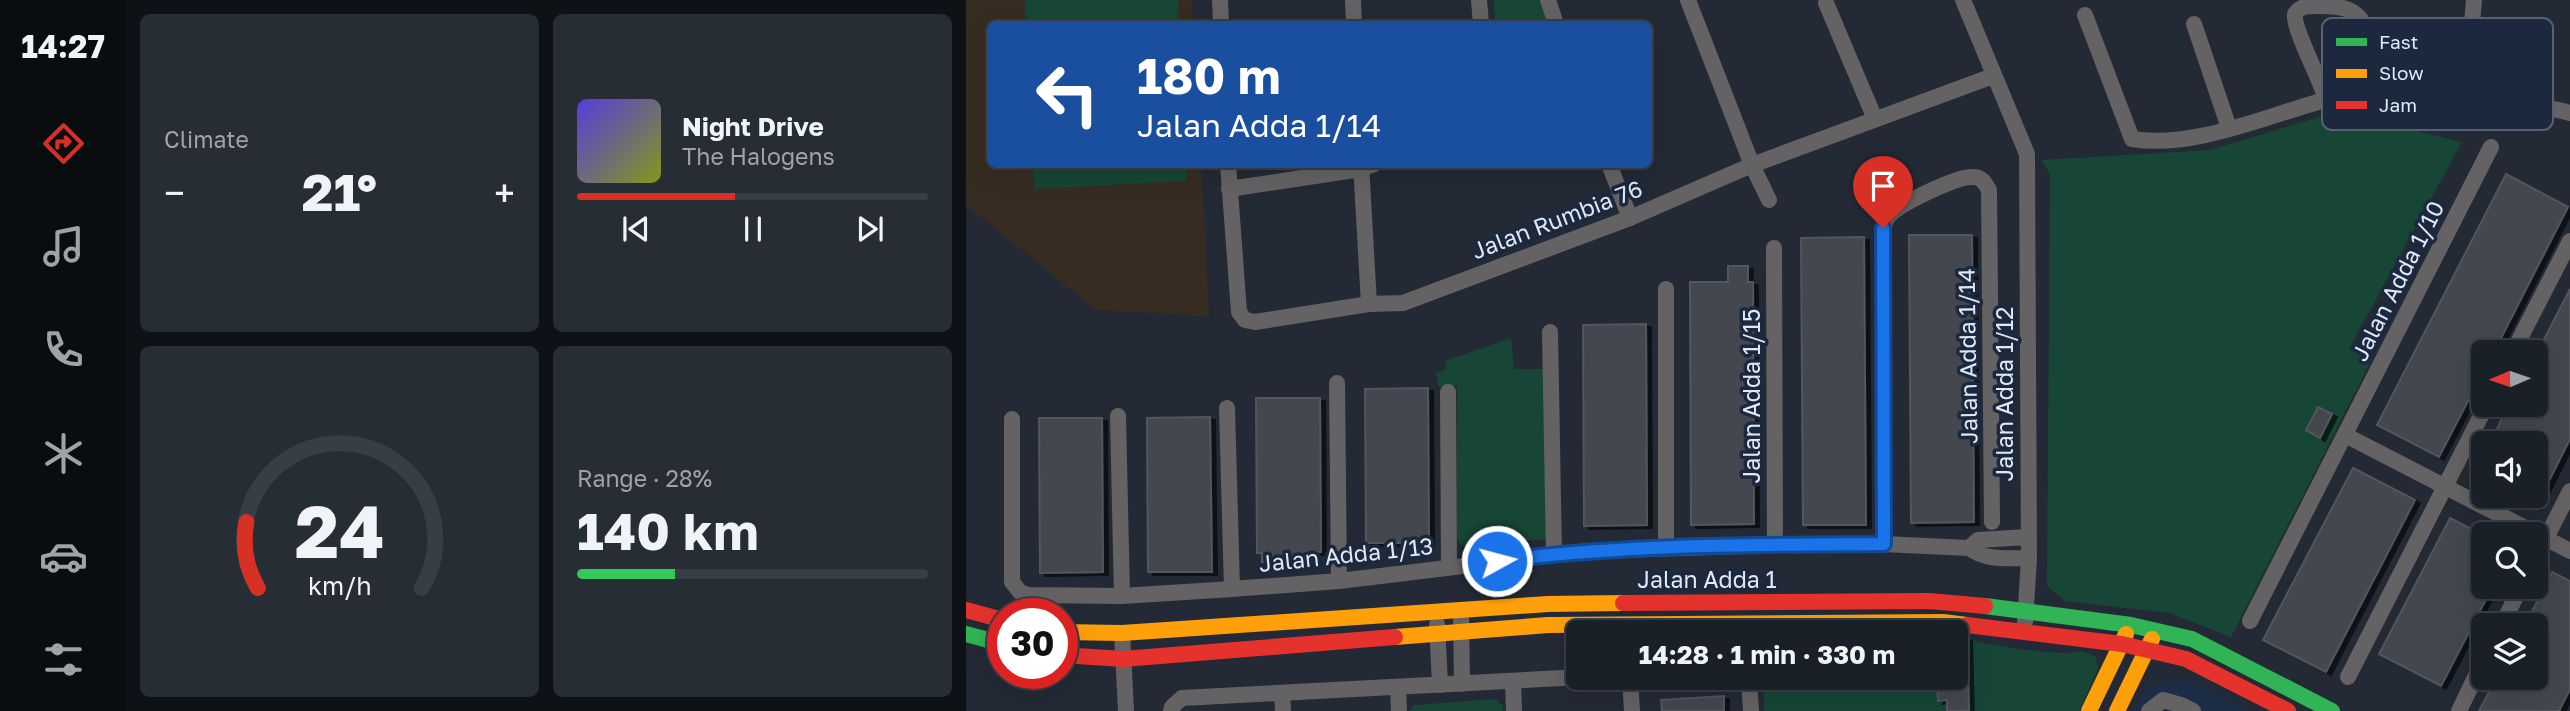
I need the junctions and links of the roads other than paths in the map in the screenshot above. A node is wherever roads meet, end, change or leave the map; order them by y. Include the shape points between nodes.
1 (1220, 0) edge
2 (1353, 0) edge
3 (1479, 0) edge
4 (1548, 0) edge
5 (1688, 0) edge
6 (1963, 0) edge
7 (2474, 0) edge
8 (1826, 3) dead end
9 (2085, 15) dead end
10 (2358, 18) edge
11 (2472, 18) edge
12 (1221, 21) edge
13 (1354, 21) edge
14 (1481, 21) edge
15 (1555, 21) edge
16 (2194, 24) dead end
17 (1993, 76) junction
18 (2321, 81) joint
19 (2322, 85) edge
20 (2322, 101) edge
21 (1875, 119) junction
22 (2230, 128) junction
23 (2491, 148) dead end
24 (1752, 165) junction
25 (1228, 168) edge
26 (1353, 168) edge
27 (1365, 168) edge
28 (1611, 168) edge
29 (1230, 189) junction
30 (1769, 200) dead end
31 (1630, 218) junction
32 (2570, 241) edge
33 (1774, 248) dead end
34 (1666, 289) dead end
35 (1369, 304) junction
36 (1550, 331) dead end
37 (2520, 340) edge
38 (1337, 383) dead end
39 (1448, 393) dead end
40 (1227, 408) dead end
41 (1118, 416) dead end
42 (2480, 417) edge
43 (1012, 419) dead end
44 (2345, 435) junction
45 (2445, 487) junction
46 (2570, 491) edge
47 (1993, 522) dead end
48 (2513, 522) edge
49 (2548, 535) edge
50 (2028, 537) junction
51 (2548, 540) edge
52 (1884, 544) junction
53 (1775, 545) junction
54 (1666, 548) junction
55 (1969, 548) junction
56 (2570, 551) edge
57 (1554, 555) junction
58 (2029, 558) junction
59 (1450, 567) junction
60 (1339, 581) junction
61 (1232, 589) junction
62 (1122, 596) junction
63 (966, 610) edge
64 (1461, 610) junction
65 (2026, 611) junction
66 (1437, 613) junction
67 (987, 616) edge
68 (2250, 621) dead end
69 (2130, 625) junction
70 (2156, 631) junction
71 (1078, 632) edge
72 (1461, 632) junction
73 (1122, 633) junction
74 (2024, 633) junction
75 (966, 634) edge
76 (1438, 634) junction
77 (987, 640) edge
78 (2122, 645) junction
79 (2148, 650) junction
80 (1078, 656) edge
81 (1123, 659) junction
82 (2348, 677) dead end
83 (1566, 678) edge
84 (1513, 681) junction
85 (1462, 684) junction
86 (1440, 685) junction
87 (2471, 685) edge
88 (1398, 687) junction
89 (1631, 690) edge
90 (1750, 690) edge
91 (1282, 693) junction
92 (1126, 711) edge
93 (1171, 711) edge
94 (1283, 711) edge
95 (1399, 711) edge
96 (1514, 711) edge
97 (1632, 711) edge
98 (1751, 711) edge
99 (2089, 711) edge
100 (2116, 711) edge
101 (2149, 711) edge
102 (2193, 711) edge
103 (2288, 711) edge
104 (2332, 711) edge
105 (2458, 711) edge

1 - 12 street
2 - 13 street
3 - 14 street
4 - 15 street
5 - 24 street
6 - 17 street
7 - 11 street
8 - 21 street
9 - 22 street via 2132,139 2151,142
10 - 18 street via 2352,11 2329,6 2298,9 2294,19
16 - 22 street
17 - 21 street, Jalan Rumbia 76
17 - 50 street, Jalan Adda 1/12 via 2027,154
18 - 19 street
20 - 22 street
21 - 24 street, Jalan Rumbia 76
23 - 44 street, Jalan Adda 1/10
24 - 30 street
24 - 31 street, Jalan Rumbia 76
25 - 29 street
26 - 29 street
27 - 35 street
28 - 31 street
29 - 35 street, Jalan Rumbia 76 via 1239,312 1245,320
31 - 35 street, Jalan Rumbia 76 via 1403,303
32 - 37 street
33 - 53 street, Jalan Adda 1/15
34 - 54 street
36 - 57 street
38 - 60 street
39 - 59 street
40 - 61 street
41 - 62 street
42 - 45 street
43 - 62 street, Jalan Adda 1/13 via 1012,582 1028,595
44 - 45 street
44 - 68 street, Jalan Adda 1/10
45 - 48 street
45 - 82 street
46 - 49 street
47 - 52 street, Jalan Adda 1/14 via 1989,190 1975,176 1901,206 1883,228
50 - 55 street via 1978,540
50 - 58 street, Jalan Adda 1/12
51 - 56 street
52 - 53 street, Jalan Adda 1/13
52 - 55 street, Jalan Adda 1/13
53 - 54 street, Jalan Adda 1/13
54 - 57 street, Jalan Adda 1/13
55 - 58 street via 1990,557
57 - 59 street, Jalan Adda 1/13
58 - 65 street, Jalan Adda 1/12
59 - 60 street, Jalan Adda 1/13
60 - 61 street, Jalan Adda 1/13
61 - 62 street, Jalan Adda 1/13
63 - 67 street
64 - 65 street, Jalan Adda 1 via 1548,604 1929,601
64 - 66 street, Jalan Adda 1
64 - 72 street
65 - 69 street, Jalan Adda 1
65 - 74 street, Jalan Adda 1/12
66 - 73 street, Jalan Adda 1
66 - 76 street
69 - 70 street, Jalan Adda 1
69 - 78 street
70 - 79 street
70 - 104 street, Jalan Adda 1 via 2192,639
71 - 73 street, Jalan Adda 1
72 - 74 street, Jalan Adda 1 via 1549,625 1943,622
72 - 76 street, Jalan Adda 1
72 - 85 street
73 - 81 street
74 - 78 street, Jalan Adda 1
75 - 77 street
76 - 81 street, Jalan Adda 1
76 - 86 street
78 - 79 street, Jalan Adda 1
78 - 99 street
79 - 100 street
79 - 103 street, Jalan Adda 1 via 2186,659
80 - 81 street, Jalan Adda 1
81 - 92 street
83 - 84 street
84 - 85 street
84 - 96 street
85 - 86 street
86 - 88 street
87 - 105 street
88 - 91 street
88 - 95 street
89 - 97 street
90 - 98 street
91 - 93 street via 1182,698
91 - 94 street
101 - 102 street via 2163,700

